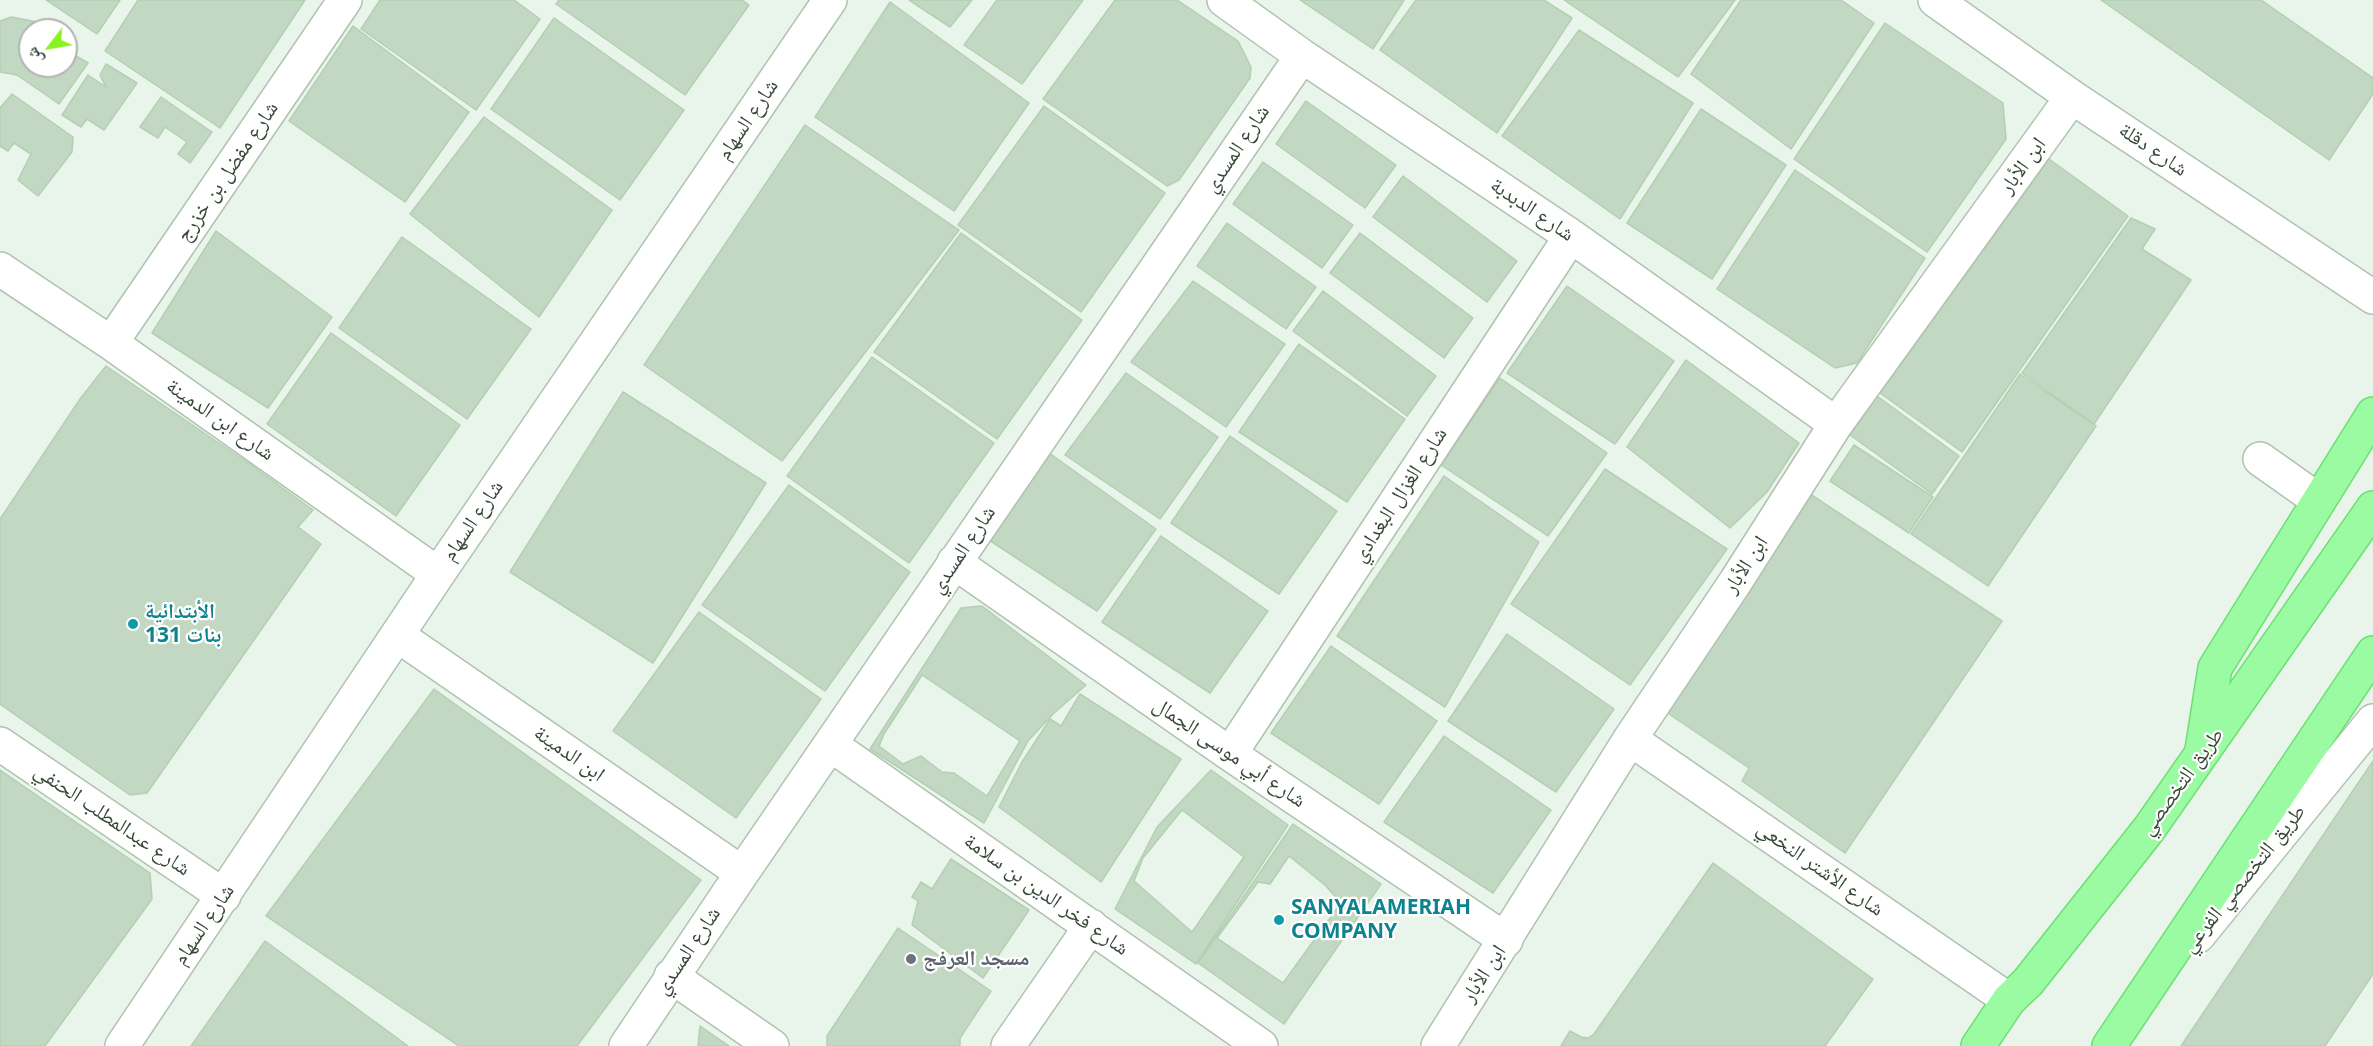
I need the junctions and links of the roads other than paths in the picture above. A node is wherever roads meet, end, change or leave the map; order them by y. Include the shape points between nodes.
1 (345, 0) edge
2 (1224, 0) edge
3 (1935, 0) edge
4 (821, 3) edge
5 (1302, 56) junction
6 (2073, 97) junction
7 (1571, 236) junction
8 (0, 269) edge
9 (2373, 297) edge
10 (111, 343) junction
11 (2373, 414) edge
12 (1836, 424) junction
13 (2259, 459) dead end
14 (2318, 500) junction
15 (2373, 508) edge
16 (954, 562) junction
17 (438, 574) junction
18 (397, 635) junction
19 (2373, 653) edge
20 (2373, 721) edge
21 (1630, 739) junction
22 (0, 744) edge
23 (831, 744) junction
24 (1230, 754) junction
25 (2201, 757) junction
26 (742, 873) junction
27 (224, 896) junction
28 (1091, 926) junction
29 (1506, 940) junction
30 (671, 976) junction
31 (2009, 1000) junction
32 (2112, 1041) edge
33 (122, 1046) edge
34 (626, 1046) edge
35 (772, 1046) edge
36 (1008, 1046) edge
37 (1261, 1046) edge
38 (1437, 1046) edge
39 (1978, 1046) edge

1 - 10 street, شارع مفضل بن خزرج
2 - 5 street, شارع الدبدبة
3 - 6 street, شارع دقلة
4 - 17 street, شارع السهام
5 - 7 street, شارع الدبدبة
5 - 16 street, شارع المسدي
6 - 9 street, شارع دقلة
6 - 12 street, ابن الأبار
7 - 12 street, شارع الدبدبة
7 - 24 street, شارع الغزال البغدادي
8 - 10 street, شارع ابن الدمينة
10 - 17 street, شارع ابن الدمينة
11 - 14 main road
12 - 21 street, ابن الأبار
13 - 14 street
14 - 25 main road via 2215,668
15 - 25 main road, طريق التخصصي
16 - 23 street, شارع المسدي
16 - 24 street, شارع أبي موسى الجمال
17 - 18 street, شارع السهام
18 - 26 street, ابن الدمينة
18 - 27 street, شارع السهام
19 - 32 main road
20 - 32 street, طريق التخصصي الفرعي
21 - 29 street, ابن الأبار
21 - 31 street, شارع الأشتر النخعي
22 - 27 street, شارع عبدالمطلب الحنفي
23 - 26 street, شارع المسدي
23 - 28 street, شارع فخر الدين بن سلامة
24 - 29 street, شارع أبي موسى الجمال
25 - 31 main road, طريق التخصصي via 2149,829
26 - 30 street, شارع المسدي
27 - 33 street, شارع السهام
28 - 36 street
28 - 37 street, شارع فخر الدين بن سلامة
29 - 38 street, ابن الأبار
30 - 34 street, شارع المسدي
30 - 35 street
31 - 39 main road, طريق التخصصي

